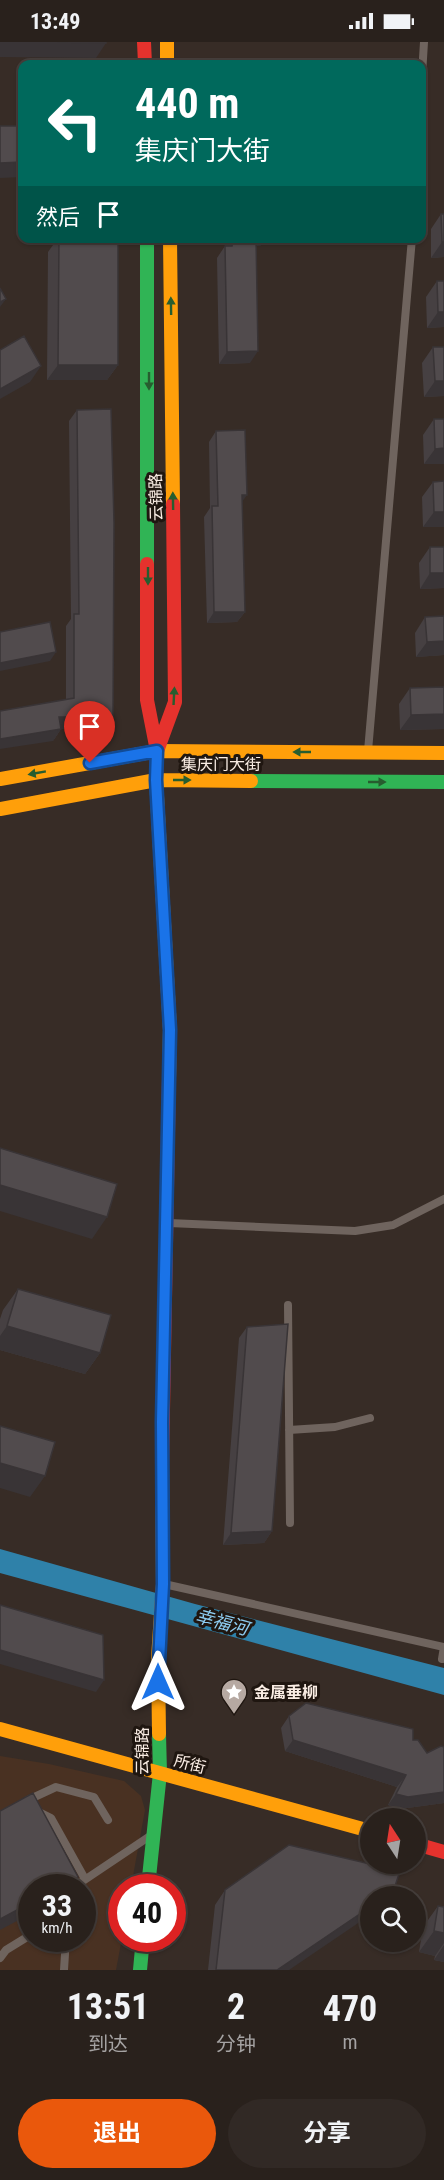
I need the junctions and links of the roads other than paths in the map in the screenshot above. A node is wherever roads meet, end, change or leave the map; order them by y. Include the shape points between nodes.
1 (144, 42) edge
2 (167, 42) edge
3 (424, 42) edge
4 (145, 60) edge
5 (167, 60) edge
6 (423, 60) edge
7 (147, 243) edge
8 (170, 243) edge
9 (412, 243) edge
10 (157, 751) junction
11 (368, 753) junction
12 (444, 753) edge
13 (0, 780) edge
14 (156, 780) junction
15 (444, 782) edge
16 (0, 809) edge
17 (444, 1199) edge
18 (168, 1223) junction
19 (288, 1305) dead end
20 (370, 1418) dead end
21 (289, 1430) junction
22 (290, 1522) dead end
23 (163, 1584) junction
24 (444, 1647) edge
25 (442, 1659) dead end
26 (0, 1729) edge
27 (160, 1773) junction
28 (108, 1820) dead end
29 (360, 1828) edge
30 (154, 1833) junction
31 (426, 1847) edge
32 (444, 1852) edge
33 (82, 1874) edge
34 (92, 1874) edge
35 (149, 1874) edge
36 (18, 1943) edge
37 (65, 1952) edge
38 (142, 1952) edge
39 (0, 1958) edge
40 (64, 1970) edge
41 (140, 1970) edge

1 - 4 street
2 - 5 street
3 - 6 lane
7 -> 10 street, 云锦路 via 147,700
10 -> 8 street, 云锦路 via 175,702
9 - 11 lane
11 -> 10 street, 集庆门大街
10 -> 13 street, 集庆门大街
10 - 14 street, 云锦路
11 - 12 street, 集庆门大街
14 -> 15 street, 集庆门大街
14 - 16 street, 集庆门大街
14 - 18 street, 云锦路 via 170,1030
17 - 18 lane via 393,1225 355,1231
18 - 23 street, 云锦路 via 162,1422
19 - 21 lane
20 - 21 lane
21 - 22 lane
23 - 24 lane
23 - 27 street, 云锦路 via 158,1659
24 - 25 lane
26 - 27 street, 所街
27 - 29 street, 所街
27 - 30 street, 云锦路
28 - 33 lane via 94,1797 56,1787 22,1803 51,1818
30 - 34 lane
30 - 35 street, 云锦路
31 - 32 street
36 - 39 lane
37 - 40 lane
38 - 41 street

